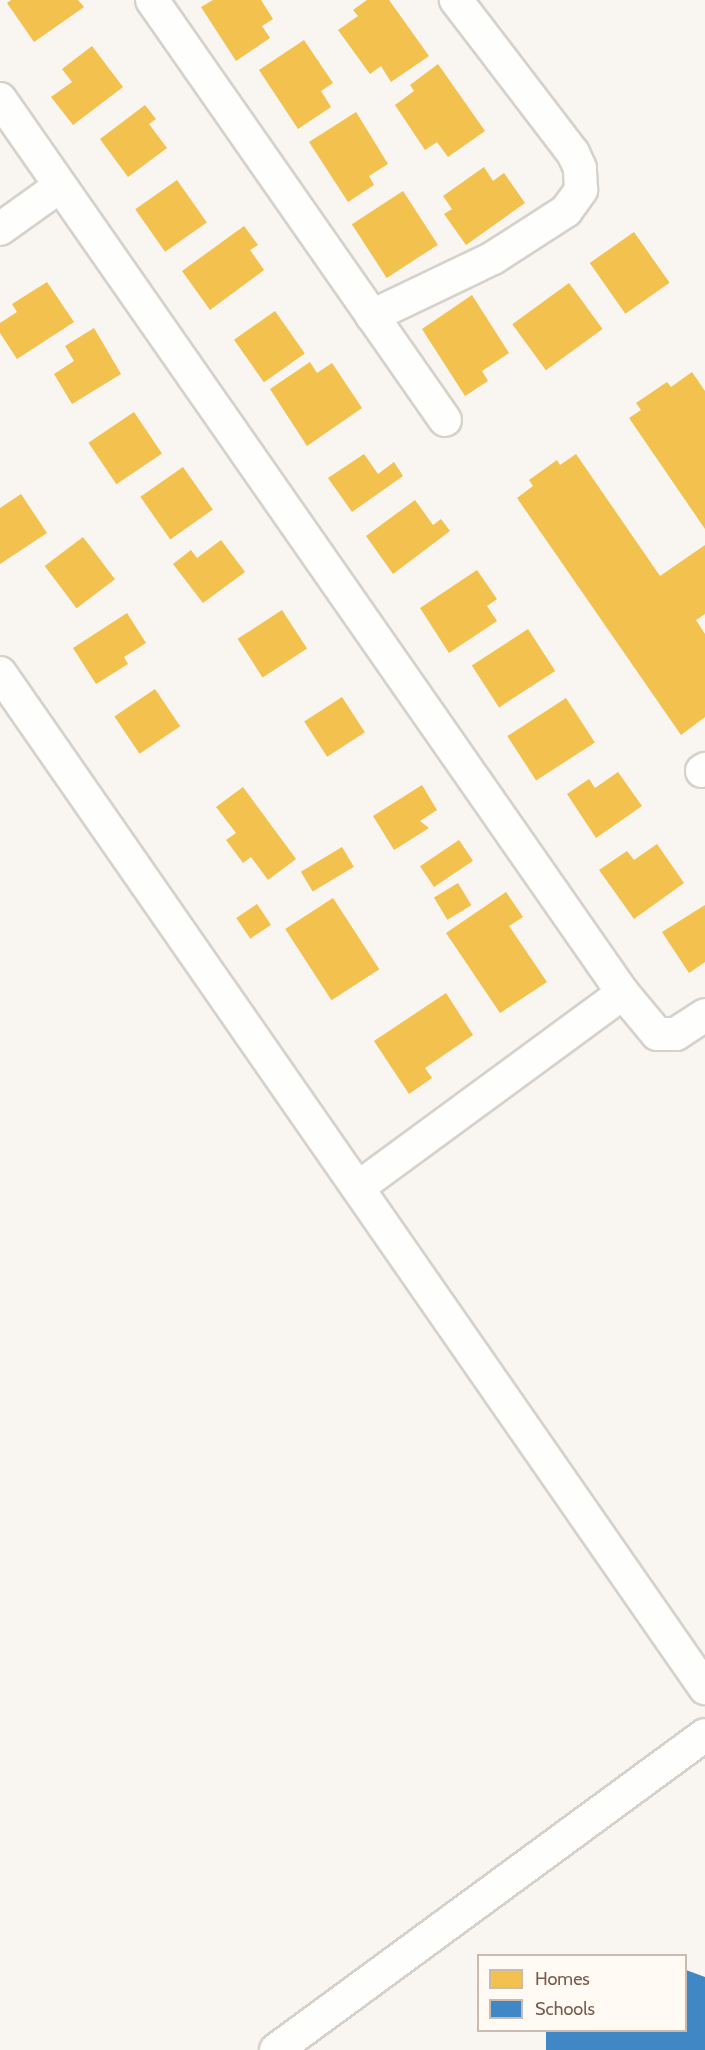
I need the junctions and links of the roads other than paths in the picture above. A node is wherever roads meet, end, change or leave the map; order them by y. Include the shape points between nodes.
1 (152, 0) edge
2 (456, 0) edge
3 (0, 99) edge
4 (60, 186) junction
5 (0, 229) edge
6 (372, 316) junction
7 (445, 420) dead end
8 (0, 672) edge
9 (623, 993) junction
10 (705, 1015) edge
11 (359, 1186) junction
12 (705, 1688) edge
13 (705, 1735) edge
14 (276, 2050) edge

1 - 6 street
2 - 6 street via 573,153 580,168 581,190 566,211 493,258
3 - 4 street
4 - 5 street
4 - 9 street
6 - 7 street
8 - 11 street
9 - 10 street via 657,1034 676,1034
9 - 11 street
11 - 12 street
13 - 14 street

